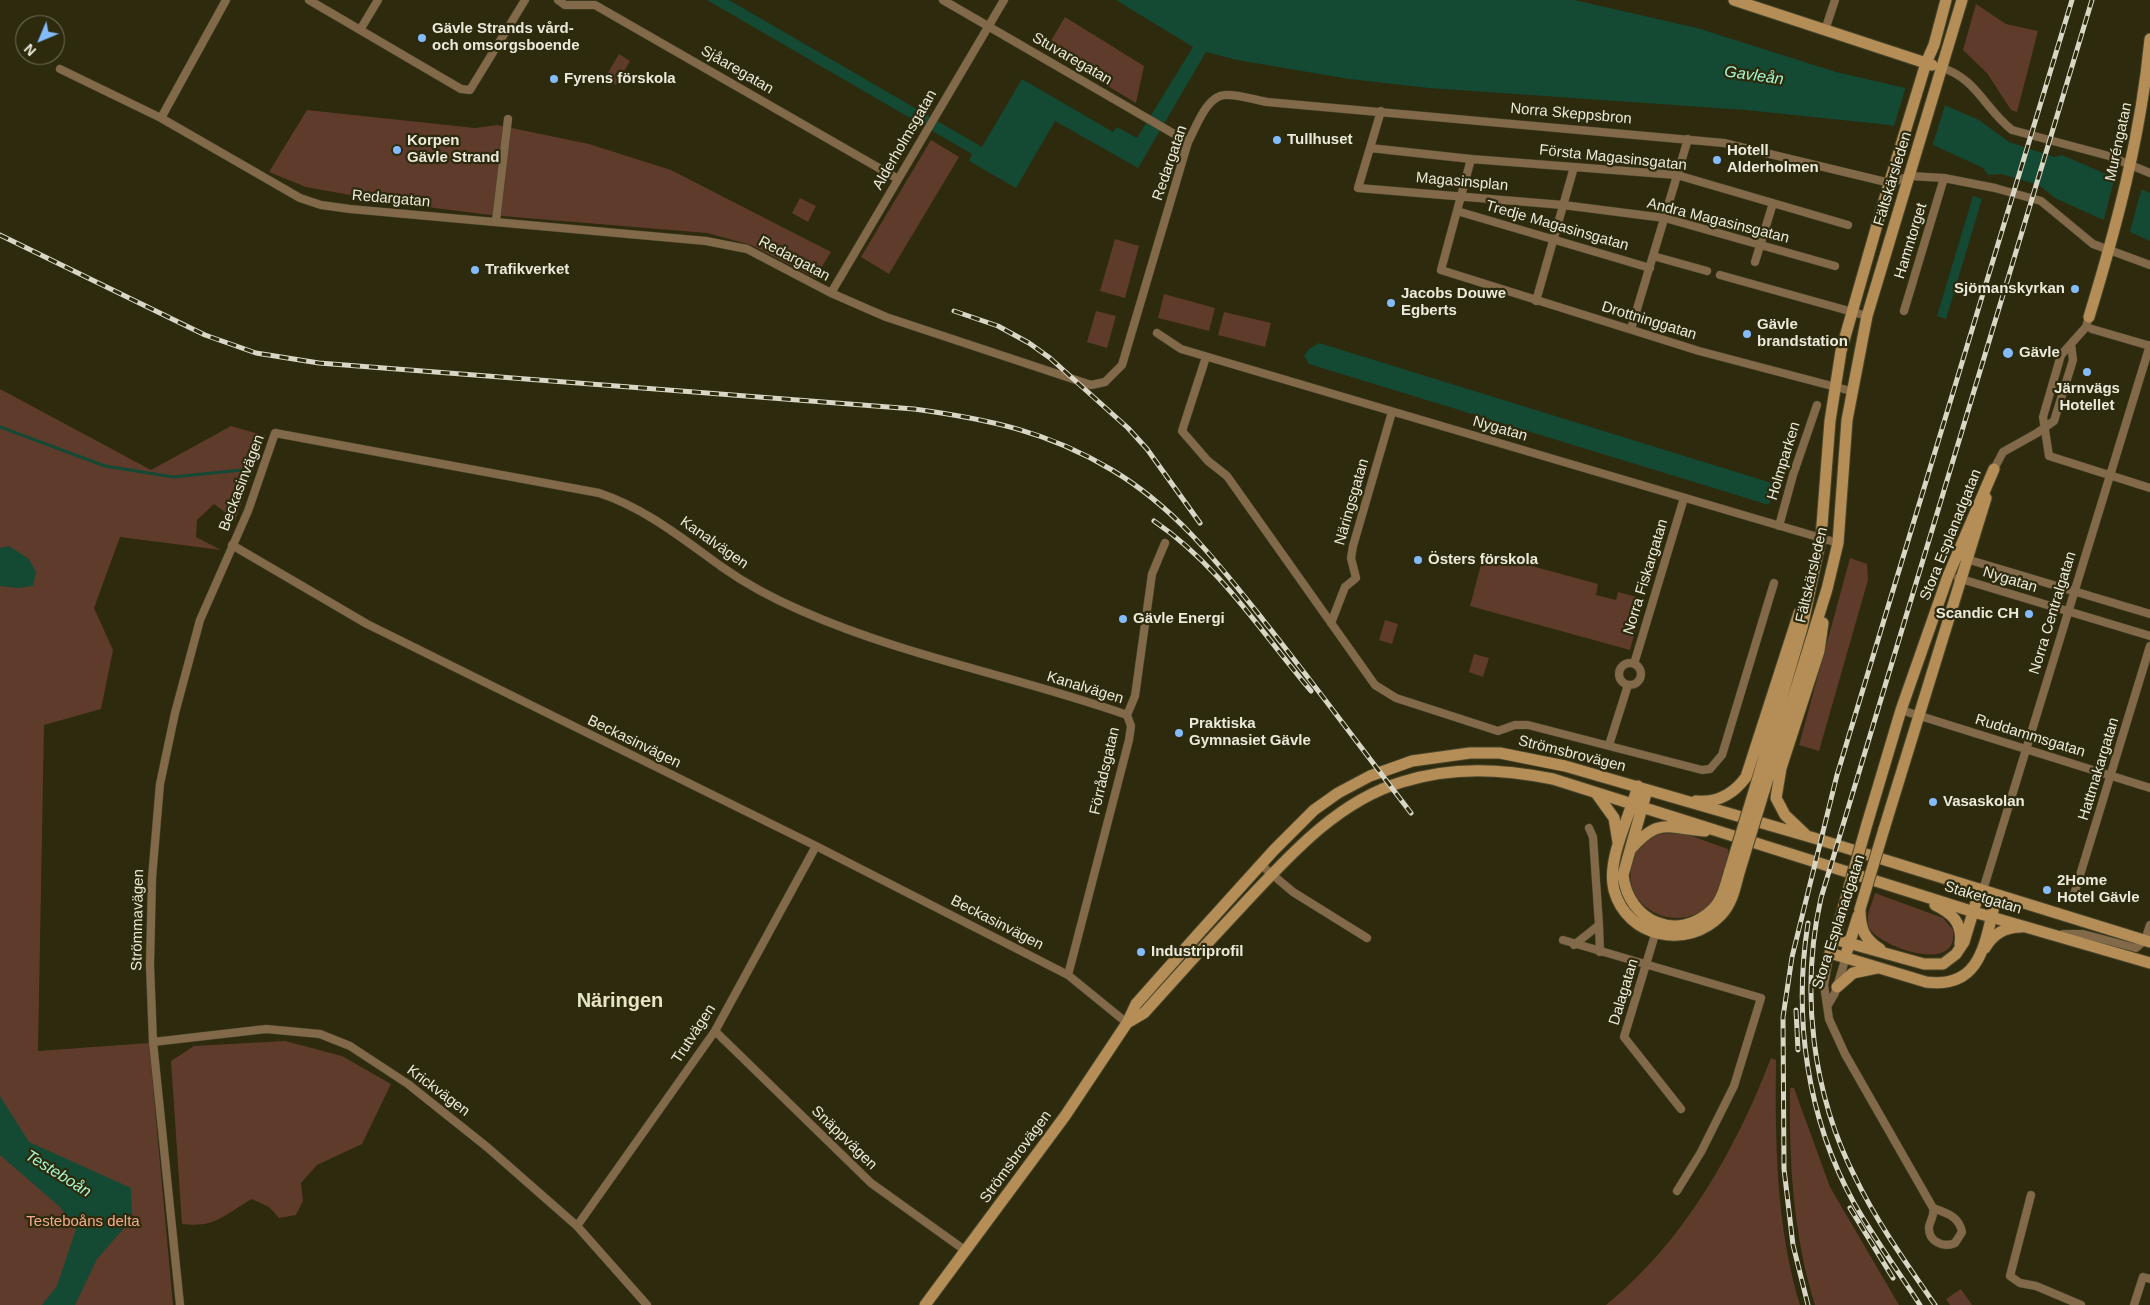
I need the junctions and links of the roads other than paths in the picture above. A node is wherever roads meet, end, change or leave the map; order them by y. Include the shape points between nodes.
1 (226, 0) edge
2 (309, 0) edge
3 (378, 0) edge
4 (525, 0) edge
5 (558, 0) edge
6 (942, 0) edge
7 (1004, 0) edge
8 (1734, 0) edge
9 (1835, 0) edge
10 (1946, 0) edge
11 (1962, 0) edge
12 (988, 26) junction
13 (360, 30) junction
14 (1825, 30) junction
15 (2150, 39) edge
16 (1926, 63) junction
17 (1942, 68) junction
18 (60, 69) dead end
19 (1224, 95) joint
20 (1381, 111) junction
21 (161, 118) junction
22 (508, 119) dead end
23 (1688, 139) junction
24 (1188, 142) junction
25 (1370, 148) junction
26 (1471, 159) junction
27 (2130, 165) junction
28 (1574, 167) junction
29 (2150, 173) edge
30 (1678, 175) junction
31 (1910, 176) junction
32 (1944, 178) junction
33 (898, 179) junction
34 (1890, 183) junction
35 (1460, 195) junction
36 (1773, 204) junction
37 (1564, 205) junction
38 (1457, 211) junction
39 (1665, 218) junction
40 (496, 221) junction
41 (1848, 225) dead end
42 (1555, 239) junction
43 (1760, 245) junction
44 (2109, 250) junction
45 (1654, 256) junction
46 (1755, 262) dead end
47 (2150, 265) edge
48 (1835, 266) dead end
49 (1650, 268) junction
50 (1707, 271) dead end
51 (1720, 275) dead end
52 (831, 294) junction
53 (1536, 301) junction
54 (1904, 311) dead end
55 (1851, 312) junction
56 (1867, 316) junction
57 (2089, 324) junction
58 (1632, 329) junction
59 (1157, 334) dead end
60 (2071, 344) junction
61 (2150, 346) edge
62 (1206, 357) junction
63 (1835, 388) junction
64 (1851, 391) junction
65 (1817, 405) dead end
66 (1392, 412) junction
67 (2044, 428) junction
68 (275, 433) joint
69 (1994, 469) junction
70 (2110, 475) junction
71 (2150, 488) edge
72 (1684, 498) junction
73 (1779, 526) junction
74 (1821, 538) junction
75 (1838, 543) junction
76 (1165, 544) dead end
77 (232, 545) junction
78 (1956, 556) junction
79 (1968, 560) junction
80 (1948, 576) junction
81 (1812, 578) junction
82 (1962, 580) junction
83 (1774, 583) dead end
84 (1827, 589) junction
85 (2075, 592) junction
86 (2069, 612) junction
87 (2150, 614) edge
88 (1331, 622) junction
89 (2150, 636) edge
90 (2150, 646) edge
91 (1634, 664) junction
92 (1628, 685) junction
93 (1901, 710) junction
94 (1127, 715) junction
95 (1918, 716) junction
96 (1609, 744) junction
97 (2027, 749) junction
98 (2112, 776) junction
99 (1642, 788) junction
100 (2150, 788) edge
101 (1760, 790) junction
102 (1596, 793) junction
103 (1674, 799) junction
104 (1637, 805) junction
105 (1589, 828) dead end
106 (1727, 832) junction
107 (1814, 838) junction
108 (816, 846) junction
109 (1623, 850) junction
110 (1808, 858) joint
111 (1261, 865) junction
112 (1272, 874) junction
113 (1904, 889) junction
114 (1981, 890) junction
115 (1997, 895) junction
116 (2073, 898) dead end
117 (1860, 909) junction
118 (1974, 912) junction
119 (1991, 917) junction
120 (1600, 925) junction
121 (2150, 925) edge
122 (2027, 928) junction
123 (1657, 929) junction
124 (2050, 934) junction
125 (1367, 938) dead end
126 (1834, 939) junction
127 (1563, 940) dead end
128 (2148, 941) edge
129 (1849, 944) junction
130 (1574, 945) junction
131 (1959, 950) junction
132 (1984, 950) junction
133 (1600, 952) junction
134 (1830, 953) junction
135 (1885, 953) junction
136 (1846, 957) junction
137 (2150, 963) edge
138 (1647, 965) junction
139 (1880, 968) junction
140 (1068, 975) junction
141 (1837, 987) junction
142 (1828, 1005) junction
143 (1128, 1023) junction
144 (715, 1031) junction
145 (153, 1042) junction
146 (1681, 1109) dead end
147 (1677, 1191) dead end
148 (2031, 1195) dead end
149 (1933, 1208) junction
150 (578, 1226) junction
151 (966, 1251) junction
152 (2147, 1278) edge
153 (180, 1305) edge
154 (647, 1305) edge
155 (925, 1305) edge
156 (2081, 1305) edge
157 (2134, 1305) edge

1 - 21 street
2 - 13 street
3 - 13 street
4 - 13 street via 470,90 461,89
5 - 33 street, Sjåaregatan via 565,5 595,4
6 - 12 street, Stuvaregatan
7 - 12 street, Alderholmsgatan
8 - 14 main road
9 - 14 street
10 - 16 main road, Fältskärsleden
11 - 17 main road, Fältskärsleden
12 - 24 street, Stuvaregatan
12 - 33 street, Alderholmsgatan
14 - 16 main road
15 - 27 main road, Muréngatan via 2143,108
16 - 17 main road
16 - 34 main road, Fältskärsleden
17 - 27 street via 1967,80 2001,122 2012,130 2109,156
17 - 31 main road, Fältskärsleden
18 - 21 street, Redargatan
19 - 20 street, Norra Skeppsbron via 1267,102
19 - 24 street, Redargatan via 1213,100 1206,109
20 - 23 street, Norra Skeppsbron
20 - 25 street
21 - 40 street, Redargatan via 314,203 350,210
22 - 40 street
23 - 30 street
23 - 34 street, Norra Skeppsbron via 1724,143
24 - 52 street, Redargatan via 1126,354 1116,373 1106,382 1091,385 1075,380 886,317
25 - 26 street, Första Magasinsgatan
25 - 35 street, Magasinsplan via 1358,188
26 - 28 street, Första Magasinsgatan
26 - 35 street
27 - 29 street
27 - 44 main road, Muréngatan
28 - 30 street, Första Magasinsgatan
28 - 37 street
30 - 36 street, Första Magasinsgatan
30 - 39 street
31 - 32 street
31 - 34 street
31 - 56 main road, Fältskärsleden
32 - 44 street via 1995,188 2041,202 2093,244
32 - 54 street, Hamntorget
33 - 52 street, Alderholmsgatan
34 - 55 main road, Fältskärsleden
35 - 37 street, Magasinsplan
35 - 38 street
36 - 41 street, Första Magasinsgatan
36 - 43 street
37 - 39 street, Andra Magasinsgatan
37 - 42 street
38 - 42 street, Tredje Magasinsgatan
38 - 53 street, Drottninggatan via 1442,270
39 - 43 street, Andra Magasinsgatan
39 - 45 street
40 - 52 street, Redargatan via 706,241 747,249
42 - 49 street, Tredje Magasinsgatan
42 - 53 street
43 - 46 street
43 - 48 street, Andra Magasinsgatan
44 - 47 street
44 - 57 main road, Muréngatan
45 - 49 street
45 - 50 street
49 - 58 street
51 - 55 street
53 - 58 street, Drottninggatan
55 - 56 street
55 - 63 main road, Fältskärsleden
56 - 64 main road, Fältskärsleden
57 - 60 street
57 - 61 street
58 - 63 street, Drottninggatan
59 - 62 street, Nygatan via 1181,349
60 - 67 street via 2061,355 2043,417
60 - 67 street via 2073,360 2054,421
61 - 70 street, Norra Centralgatan
62 - 66 street, Nygatan
62 - 88 street via 1182,431 1226,476
63 - 64 street, Drottninggatan
63 - 74 main road, Fältskärsleden
64 - 75 main road, Fältskärsleden via 1843,452
65 - 73 street, Holmparken
66 - 72 street, Nygatan
66 - 88 street, Näringsgatan via 1353,546 1351,558 1356,578 1344,587
67 - 69 street via 2002,452
67 - 70 street via 2048,456
68 - 77 street, Beckasinvägen via 248,511
68 - 94 street, Kanalvägen via 440,462 618,499 669,528 766,594 801,611 861,635
69 - 78 main road, Stora Esplanadgatan
69 - 79 main road, Stora Esplanadgatan
70 - 71 street
70 - 85 street, Norra Centralgatan
72 - 73 street, Nygatan
72 - 91 street, Norra Fiskargatan
73 - 74 street, Nygatan
74 - 75 street, Nygatan
74 - 81 main road, Fältskärsleden
75 - 84 main road, Fältskärsleden
76 - 94 street, Förrådsgatan via 1152,574 1136,696
77 - 108 street, Beckasinvägen via 367,624
77 - 145 street, Strömmavägen via 200,620 160,784 152,878 150,965
78 - 79 street, Nygatan
78 - 80 main road, Stora Esplanadgatan
79 - 82 main road, Stora Esplanadgatan
79 - 85 street, Nygatan
80 - 82 street, Nygatan
80 - 93 main road, Stora Esplanadgatan
81 - 101 main road, Fältskärsleden
81 - 103 main road via 1746,777 1721,799
82 - 86 street, Nygatan
82 - 95 main road, Stora Esplanadgatan
83 - 96 street via 1722,755 1716,764 1702,770
84 - 101 main road, Fältskärsleden
84 - 107 main road via 1818,651 1781,768 1776,798 1785,815
85 - 86 street, Norra Centralgatan
85 - 87 street, Nygatan
86 - 89 street, Nygatan
86 - 97 street, Norra Centralgatan
88 - 96 street via 1375,684 1396,698 1498,731 1515,725 1528,725
90 - 98 street, Hattmakargatan
91 - 92 street, Norra Fiskargatan via 1641,677 1636,684
91 - 92 street, Norra Fiskargatan via 1623,666 1619,674
92 - 96 street, Norra Fiskargatan
93 - 95 street, Ruddammsgatan
93 - 126 main road, Stora Esplanadgatan, bridge
94 - 140 street, Förrådsgatan via 1131,726 1129,740
95 - 97 street, Ruddammsgatan
95 - 117 main road, Stora Esplanadgatan, bridge
97 - 98 street, Ruddammsgatan
97 - 114 street, Norra Centralgatan
98 - 100 street, Ruddammsgatan
98 - 116 street, Hattmakargatan
99 - 103 main road, Strömsbrovägen
99 - 104 main road
99 - 111 main road, Strömsbrovägen via 1565,766 1500,753 1470,753 1412,761 1370,776 1338,793 1314,810
101 - 123 main road, Fältskärsleden, bridge via 1735,872 1714,908 1699,919
102 - 104 main road, Strömsbrovägen
102 - 109 main road via 1614,818
102 - 112 main road, Strömsbrovägen via 1552,779 1475,769 1401,782 1339,814
103 - 107 main road, Strömsbrovägen
104 - 106 main road, Strömsbrovägen
104 - 109 main road
105 - 120 street via 1593,837
106 - 109 main road via 1666,825 1657,827
106 - 110 main road, Strömsbrovägen
107 - 114 main road, Staketgatan
108 - 140 street, Beckasinvägen
108 - 144 street, Trutvägen
109 - 123 main road via 1623,875 1629,899
110 - 113 main road, Staketgatan
111 - 112 street
111 - 143 main road, Strömsbrovägen via 1136,1004
112 - 125 street via 1293,892
112 - 143 main road, Strömsbrovägen via 1144,1013
113 - 118 main road, Staketgatan
113 - 131 main road via 1953,915 1960,929
114 - 115 main road, Staketgatan
114 - 118 main road, Norra Centralgatan
115 - 119 main road
115 - 128 main road, Staketgatan
117 - 129 main road, Stora Esplanadgatan
117 - 135 main road via 1860,924 1865,936
118 - 119 main road, Staketgatan
118 - 131 main road, Norra Centralgatan
119 - 122 main road, Staketgatan
119 - 132 main road
120 - 130 street
120 - 133 street
121 - 128 street
122 - 124 main road, Staketgatan
122 - 132 main road via 2002,930
123 - 138 street, Dalagatan
124 - 128 street via 2083,934 2136,948
124 - 137 main road, Staketgatan
126 - 129 main road
126 - 134 main road, Stora Esplanadgatan
127 - 130 street
129 - 135 main road
129 - 136 main road, Stora Esplanadgatan
130 - 133 street
131 - 135 main road via 1948,961 1936,965
132 - 139 main road via 1971,971 1948,982 1926,982
133 - 138 street
134 - 136 main road
134 - 142 street, Stora Esplanadgatan via 1824,985
136 - 139 main road
136 - 141 street, Stora Esplanadgatan
138 - 146 street, Dalagatan via 1624,1037
138 - 147 street via 1762,998 1734,1086
139 - 141 main road via 1853,974
140 - 143 street, Beckasinvägen
141 - 142 street, Stora Esplanadgatan
142 - 149 street, Stora Esplanadgatan via 1829,1018 1845,1054
143 - 151 main road, Strömsbrovägen via 1065,1116
144 - 150 street, Trutvägen
144 - 151 street, Snäppvägen via 871,1183
145 - 150 street, Krickvägen via 266,1028 320,1034 337,1040 408,1084 488,1147
145 - 153 street, Strömmavägen
148 - 156 street via 2010,1276 2020,1283 2036,1286
149 - 149 street via 1929,1228 1932,1237 1945,1246 1955,1244 1962,1232 1960,1224 1953,1216
150 - 154 street, Krickvägen
151 - 155 main road, Strömsbrovägen
152 - 157 street

